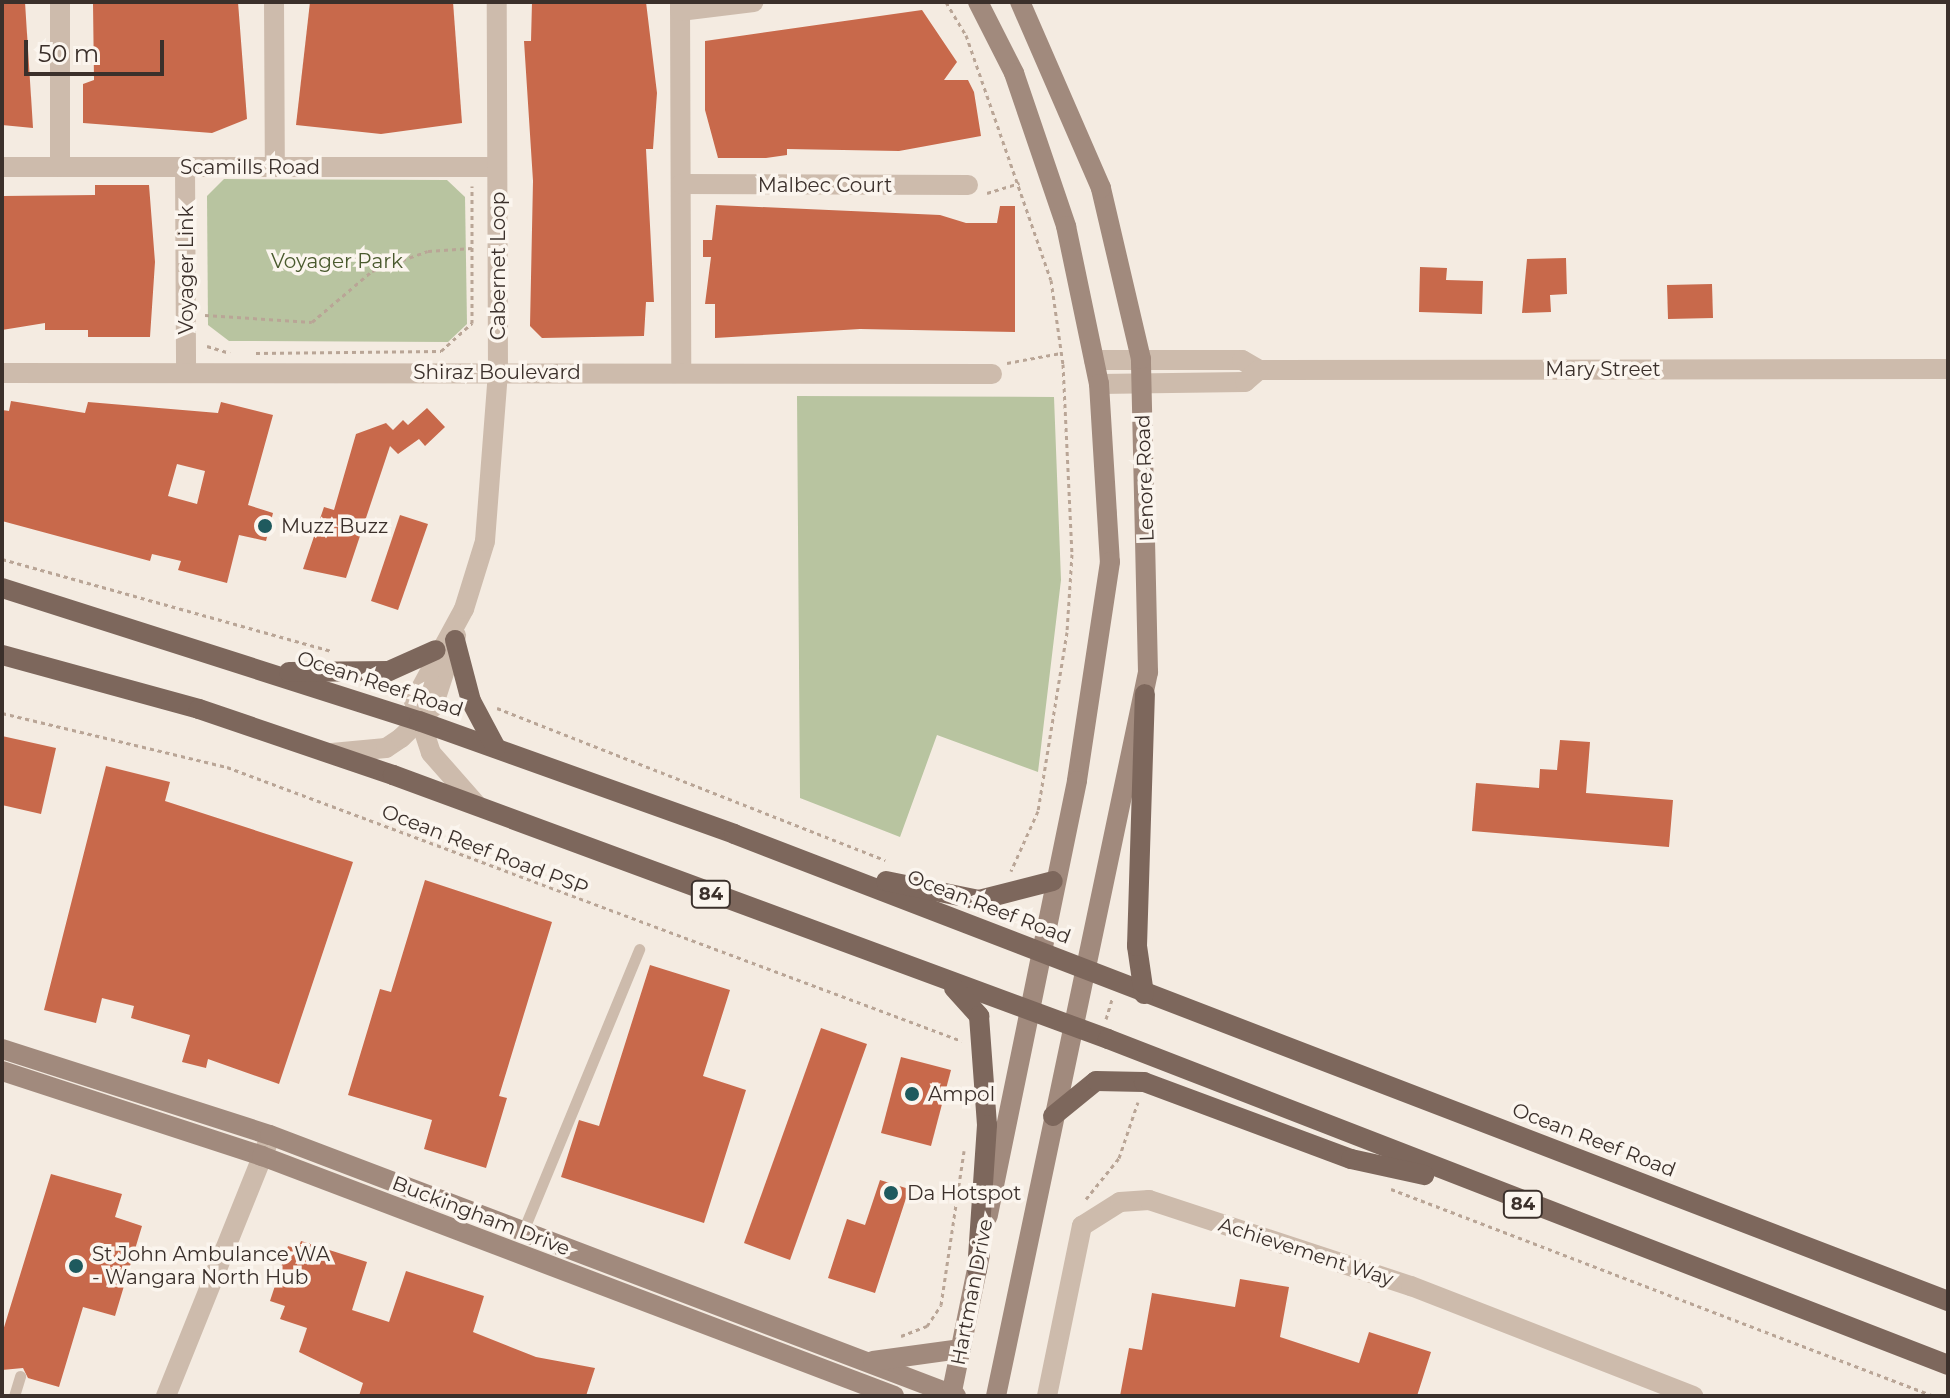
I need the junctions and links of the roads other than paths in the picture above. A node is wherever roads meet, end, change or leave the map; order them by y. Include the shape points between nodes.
1 (60, 2) edge
2 (274, 2) edge
3 (497, 2) edge
4 (753, 2) edge
5 (978, 2) edge
6 (1020, 2) edge
7 (680, 6) edge
8 (185, 166) junction
9 (2, 167) edge
10 (60, 167) junction
11 (275, 167) junction
12 (497, 167) junction
13 (681, 184) junction
14 (968, 185) road end
15 (1141, 359) junction
16 (1094, 360) junction
17 (1948, 369) edge
18 (1259, 370) junction
19 (498, 372) junction
20 (681, 372) junction
21 (2, 373) edge
22 (186, 373) junction
23 (992, 374) road end
24 (1141, 383) junction
25 (1099, 384) junction
26 (2, 588) edge
27 (456, 630) junction
28 (436, 650) junction
29 (2, 655) edge
30 (269, 672) junction
31 (1145, 694) junction
32 (419, 721) junction
33 (496, 748) junction
34 (328, 753) junction
35 (478, 806) junction
36 (734, 834) junction
37 (1053, 881) junction
38 (639, 949) dead end
39 (1039, 952) junction
40 (1086, 969) junction
41 (948, 983) junction
42 (1144, 994) junction
43 (1029, 1012) junction
44 (1074, 1027) junction
45 (2, 1049) edge
46 (2, 1071) edge
47 (1053, 1116) junction
48 (270, 1135) junction
49 (262, 1156) junction
50 (1482, 1189) junction
51 (523, 1231) junction
52 (977, 1270) junction
53 (1948, 1301) edge
54 (961, 1349) junction
55 (875, 1361) junction
56 (1948, 1365) edge
57 (20, 1376) dead end
58 (14, 1396) edge
59 (166, 1396) edge
60 (894, 1396) edge
61 (953, 1396) edge
62 (996, 1396) edge
63 (1047, 1396) edge
64 (1693, 1396) edge

1 - 10 street
2 - 11 street
3 - 12 street, Cabernet Loop
4 - 7 street
5 - 16 street, Lenore Road via 1050,166
6 - 15 street, Lenore Road via 1101,188
7 - 13 street
8 - 10 street, Scamills Road
8 - 11 street, Scamills Road
8 - 22 street, Voyager Link
9 - 10 street, Scamills Road
11 - 12 street, Scamills Road
12 - 19 street, Cabernet Loop
13 - 14 street, Malbec Court
13 - 20 street
15 - 16 street, Mary Street
15 - 18 street, Mary Street via 1242,360
15 - 24 street, Lenore Road
16 - 25 street, Lenore Road
17 - 18 street, Mary Street
18 - 24 street, Mary Street via 1245,382
19 - 20 street, Shiraz Boulevard
19 - 22 street, Shiraz Boulevard
19 - 27 street, Cabernet Loop via 485,541
20 - 23 street, Shiraz Boulevard
21 - 22 street, Shiraz Boulevard
24 - 25 street, Mary Street
24 - 31 street, Lenore Road
25 - 37 street, Lenore Road via 1110,562 1080,766
26 - 30 main road, Ocean Reef Road
27 - 28 street, Cabernet Loop
27 - 32 street, Cabernet Loop via 433,707
27 - 33 main road via 471,701
28 - 30 main road via 389,671
28 - 32 street, Cabernet Loop via 414,701
29 - 34 main road, 84
30 - 32 main road, Ocean Reef Road
31 - 40 street, Lenore Road
31 - 42 main road via 1137,946
32 - 33 main road, Ocean Reef Road
32 - 34 street, Cabernet Loop via 386,748
32 - 35 street, Cabernet Loop via 447,780
33 - 36 main road, Ocean Reef Road
34 - 35 main road, 84
35 - 41 main road, 84
36 - 37 main road via 939,895
36 - 39 main road, Ocean Reef Road
37 - 39 street, Lenore Road
38 - 51 lane
39 - 40 main road, Ocean Reef Road
39 - 43 street, Hartman Drive
40 - 42 main road, Ocean Reef Road
40 - 44 street
41 - 43 main road, 84
41 - 52 main road via 979,1016 987,1125
42 - 53 main road, Ocean Reef Road
43 - 44 main road, 84
43 - 52 street, Hartman Drive
44 - 47 street
44 - 50 main road, 84
45 - 48 street, Buckingham Drive
46 - 49 street, Buckingham Drive
47 - 50 main road via 1096,1081 1144,1082 1351,1159
47 - 62 street
48 - 49 street
48 - 51 street, Buckingham Drive
49 - 59 street
49 - 60 street, Buckingham Drive
50 - 56 main road, 84
51 - 55 street, Buckingham Drive
52 - 54 street, Hartman Drive
54 - 55 street
54 - 61 street, Hartman Drive
55 - 61 street, Buckingham Drive
57 - 58 lane
63 - 64 street, Achievement Way via 1082,1226 1120,1202 1149,1200 1411,1286

